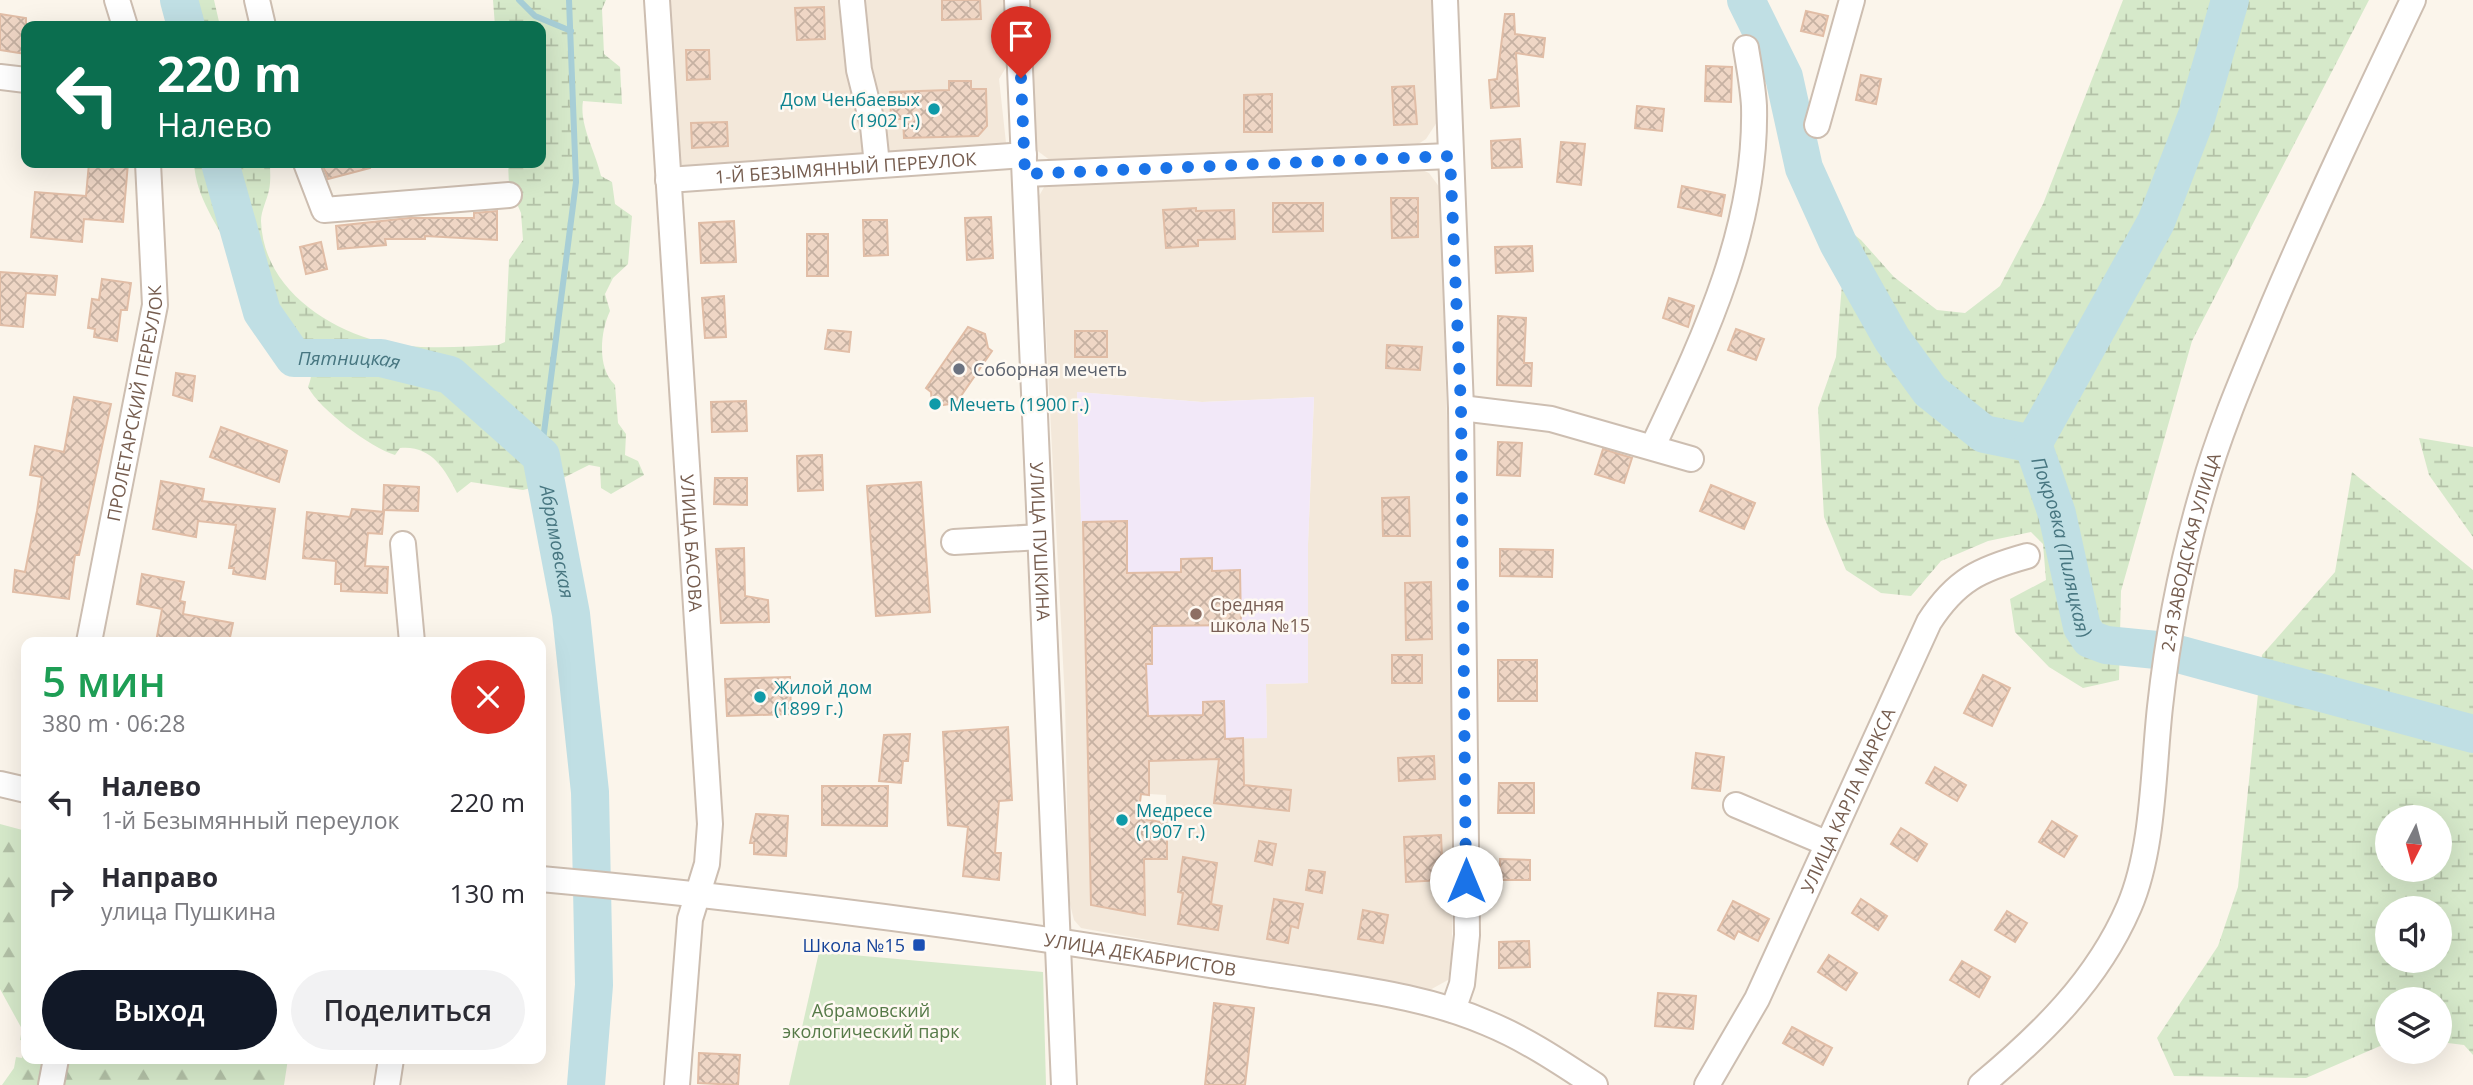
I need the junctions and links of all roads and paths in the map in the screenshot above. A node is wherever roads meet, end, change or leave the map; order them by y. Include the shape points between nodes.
1 (117, 0) edge
2 (257, 0) edge
3 (657, 0) edge
4 (1017, 0) edge
5 (1445, 0) edge
6 (1852, 0) edge
7 (2413, 0) edge
8 (852, 1) edge
9 (123, 21) edge
10 (262, 21) edge
11 (1746, 48) dead end
12 (0, 77) edge
13 (21, 79) edge
14 (1817, 125) dead end
15 (1450, 156) junction
16 (1024, 164) junction
17 (877, 165) junction
18 (148, 168) edge
19 (308, 168) edge
20 (668, 180) junction
21 (509, 195) dead end
22 (1461, 408) junction
23 (1653, 446) junction
24 (1691, 459) dead end
25 (1040, 537) junction
26 (954, 542) dead end
27 (403, 544) dead end
28 (2027, 556) dead end
29 (90, 637) edge
30 (412, 637) edge
31 (0, 784) edge
32 (21, 789) edge
33 (1736, 805) dead end
34 (1826, 843) junction
35 (546, 878) edge
36 (697, 893) junction
37 (1057, 941) junction
38 (1453, 1010) junction
39 (54, 1064) edge
40 (390, 1064) edge
41 (51, 1085) edge
42 (387, 1085) edge
43 (677, 1085) edge
44 (1063, 1085) edge
45 (1595, 1085) edge
46 (1707, 1085) edge
47 (1981, 1085) edge

1 - 9 street
2 - 10 street
3 - 20 street, УЛИЦА БАСОВА
4 - 16 street, УЛИЦА ПУШКИНА
5 - 15 street
6 - 14 street
7 - 47 street, 2-Я ЗАВОДСКАЯ УЛИЦА via 2304,233 2224,426 2203,489 2175,602 2145,845 2129,907 2072,1000
8 - 17 street
11 - 23 street via 1754,135 1740,230 1714,315
12 - 13 street
15 - 16 street, 1-Й БЕЗЫМЯННЫЙ ПЕРЕУЛОК
15 - 22 street
16 - 17 street, 1-Й БЕЗЫМЯННЫЙ ПЕРЕУЛОК
16 - 25 street, УЛИЦА ПУШКИНА
17 - 20 street, 1-Й БЕЗЫМЯННЫЙ ПЕРЕУЛОК
18 - 29 street, ПРОЛЕТАРСКИЙ ПЕРЕУЛОК via 155,258 153,325
19 - 21 street via 324,210
20 - 36 street, УЛИЦА БАСОВА via 710,824 707,864
22 - 23 street via 1551,419
22 - 38 street via 1467,935 1462,984
23 - 24 street
25 - 26 street
25 - 37 street, УЛИЦА ПУШКИНА
27 - 30 street
28 - 34 street, УЛИЦА КАРЛА МАРКСА via 1974,575 1945,596
31 - 32 street
33 - 34 street
34 - 46 street, УЛИЦА КАРЛА МАРКСА via 1757,999
35 - 36 street, УЛИЦА ДЕКАБРИСТОВ
36 - 37 street, УЛИЦА ДЕКАБРИСТОВ
36 - 43 street, УЛИЦА БАСОВА via 690,919
37 - 38 street, УЛИЦА ДЕКАБРИСТОВ via 1362,989
37 - 44 street, УЛИЦА ПУШКИНА
38 - 45 street, УЛИЦА ДЕКАБРИСТОВ via 1537,1047
39 - 41 street
40 - 42 street

